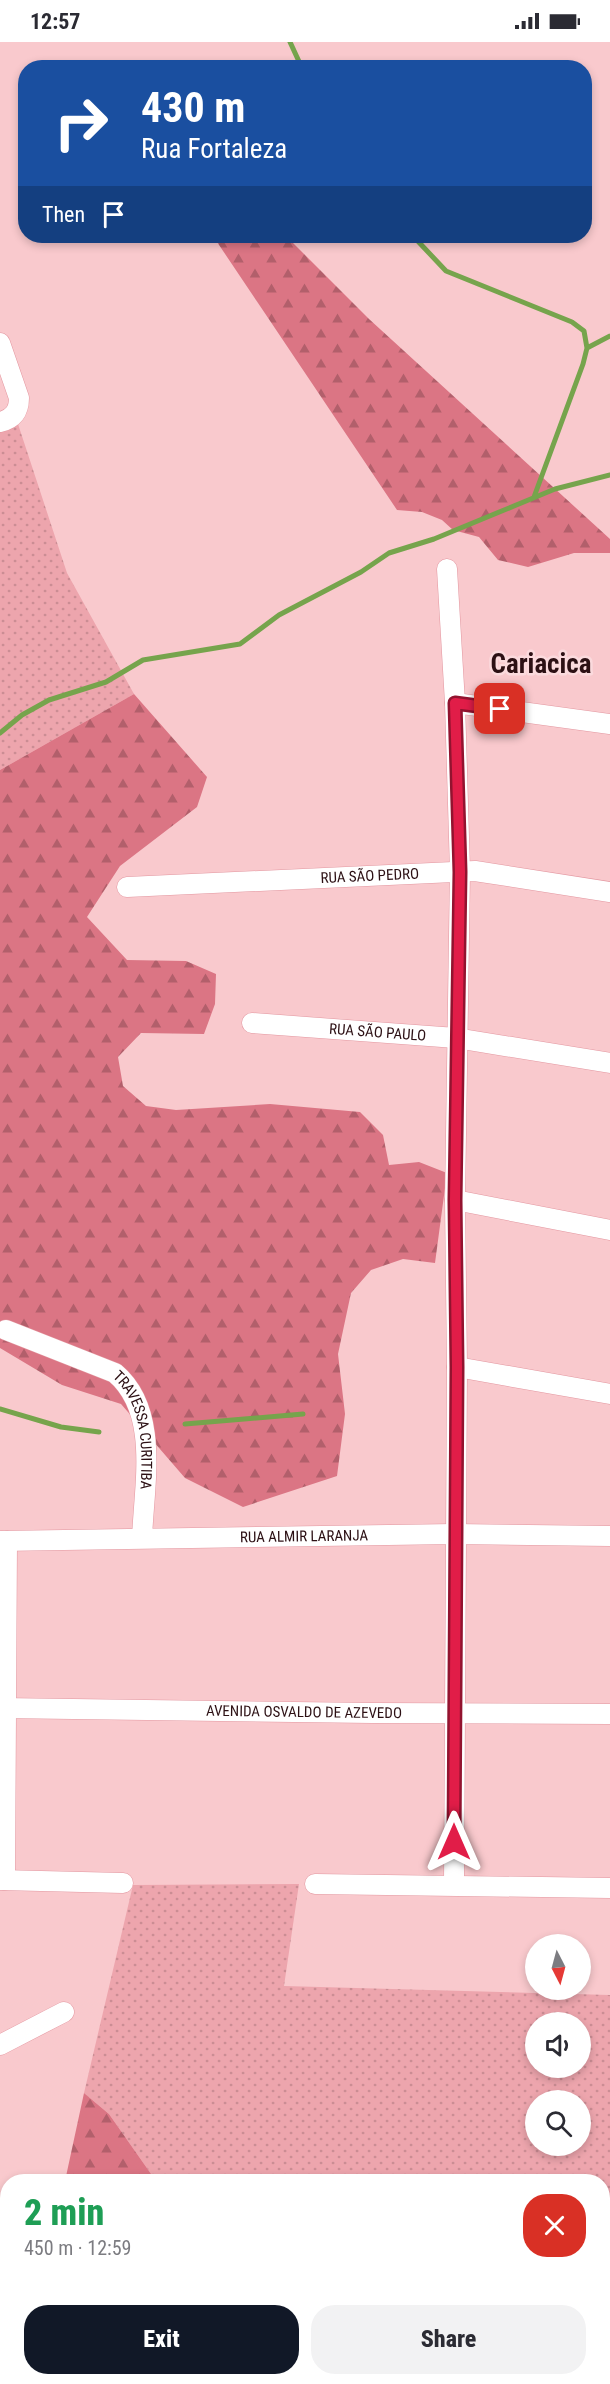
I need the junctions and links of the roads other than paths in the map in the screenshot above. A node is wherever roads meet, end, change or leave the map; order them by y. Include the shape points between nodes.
1 (0, 343) edge
2 (0, 422) edge
3 (447, 569) dead end
4 (455, 703) junction
5 (610, 724) edge
6 (460, 872) junction
7 (127, 886) dead end
8 (610, 892) edge
9 (252, 1023) dead end
10 (456, 1038) junction
11 (610, 1063) edge
12 (455, 1200) junction
13 (610, 1230) edge
14 (6, 1330) dead end
15 (457, 1367) junction
16 (610, 1394) edge
17 (454, 1534) junction
18 (610, 1536) edge
19 (142, 1538) junction
20 (3, 1541) edge
21 (2, 1708) edge
22 (454, 1712) junction
23 (610, 1714) edge
24 (3, 1880) edge
25 (123, 1883) dead end
26 (315, 1884) dead end
27 (454, 1886) junction
28 (610, 1888) edge
29 (64, 2013) dead end
30 (0, 2045) edge

1 - 2 street via 19,398 14,416
3 - 4 street
4 - 5 street
4 - 6 street
6 - 7 street, RUA SÃO PEDRO
6 - 8 street, RUA SÃO PEDRO via 497,872
6 - 10 street
9 - 10 street, RUA SÃO PAULO
10 - 11 street, RUA SÃO PAULO
10 - 12 street
12 - 13 street
12 - 15 street
14 - 19 street, TRAVESSA CURITIBA via 115,1373 137,1398 146,1432
15 - 16 street
15 - 17 street
17 - 18 street, RUA ALMIR LARANJA
17 - 19 street, RUA ALMIR LARANJA
17 - 22 street
19 - 20 street, RUA ALMIR LARANJA
20 - 21 street
21 - 22 street, AVENIDA OSVALDO DE AZEVEDO
21 - 24 street
22 - 23 street, AVENIDA OSVALDO DE AZEVEDO
22 - 27 street
24 - 25 street
26 - 27 street
27 - 28 street
29 - 30 street

